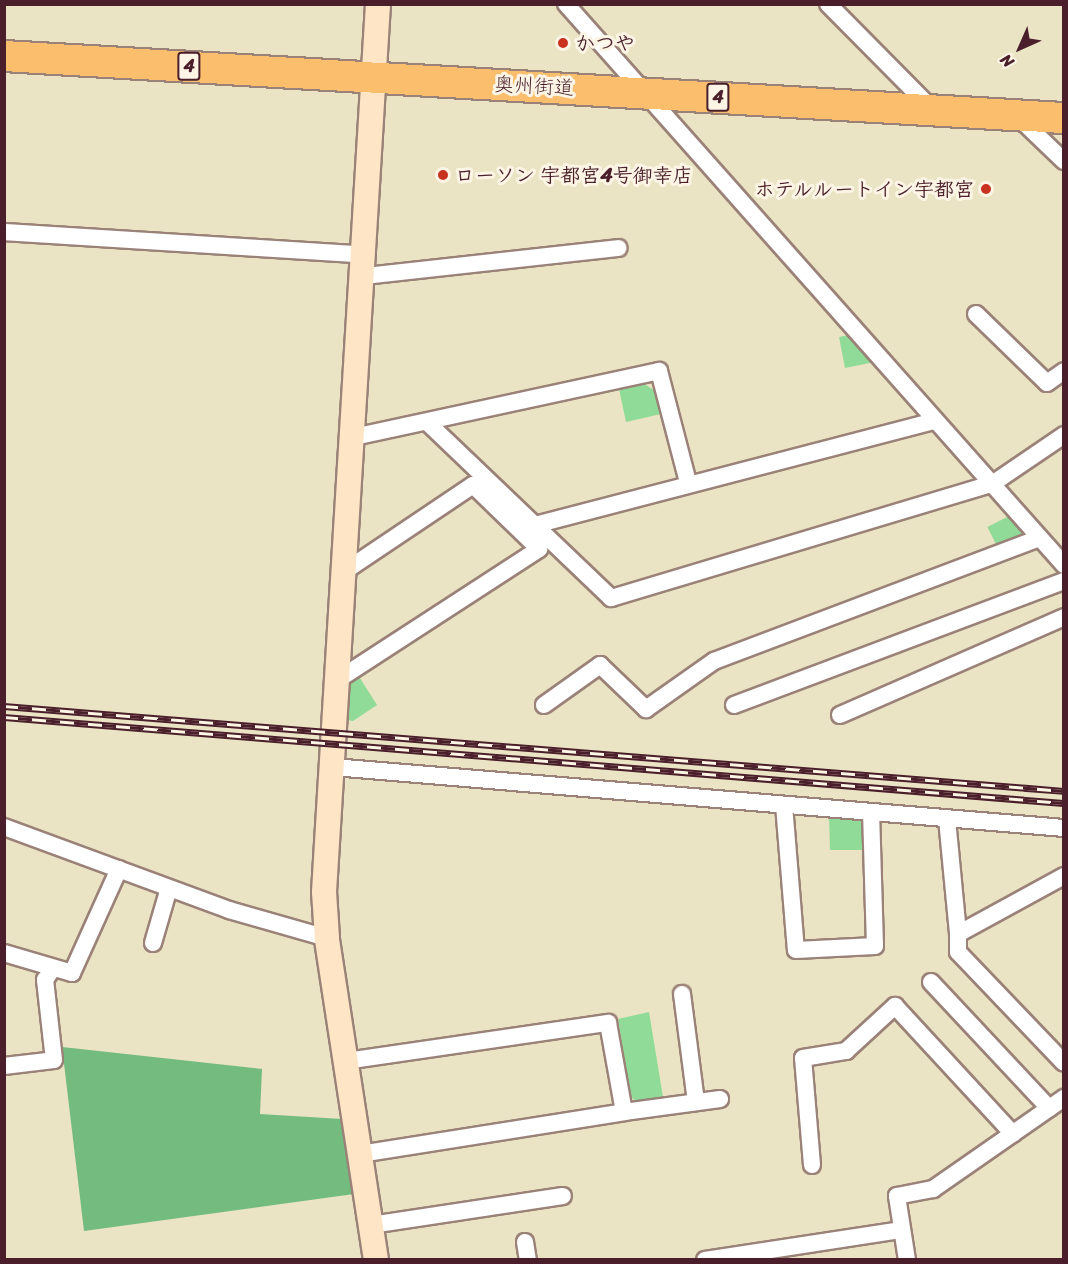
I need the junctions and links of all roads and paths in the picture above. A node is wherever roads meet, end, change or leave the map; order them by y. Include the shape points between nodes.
1 (378, 4) edge
2 (566, 4) edge
3 (828, 4) edge
4 (4, 56) edge
5 (374, 77) junction
6 (645, 93) junction
7 (933, 109) junction
8 (1015, 114) junction
9 (1064, 118) edge
10 (1064, 161) edge
11 (4, 232) edge
12 (618, 248) dead end
13 (365, 265) junction
14 (976, 314) dead end
15 (1064, 371) edge
16 (935, 421) junction
17 (429, 423) junction
18 (1064, 435) edge
19 (354, 437) junction
20 (688, 482) junction
21 (992, 484) junction
22 (535, 525) junction
23 (1040, 538) junction
24 (1063, 564) edge
25 (345, 571) junction
26 (1064, 581) edge
27 (1064, 616) edge
28 (339, 679) junction
29 (543, 705) dead end
30 (734, 705) dead end
31 (840, 715) dead end
32 (333, 767) junction
33 (784, 805) junction
34 (871, 812) junction
35 (947, 819) junction
36 (4, 827) edge
37 (1064, 828) edge
38 (119, 869) junction
39 (1064, 876) edge
40 (169, 888) junction
41 (958, 934) junction
42 (327, 938) junction
43 (153, 942) dead end
44 (4, 953) edge
45 (53, 968) junction
46 (931, 982) dead end
47 (682, 993) dead end
48 (346, 1062) junction
49 (1064, 1063) edge
50 (4, 1066) edge
51 (720, 1099) dead end
52 (1060, 1101) edge
53 (696, 1102) junction
54 (624, 1112) junction
55 (1013, 1134) junction
56 (360, 1154) junction
57 (812, 1165) dead end
58 (563, 1196) dead end
59 (371, 1225) junction
60 (902, 1230) junction
61 (525, 1242) dead end
62 (376, 1260) edge
63 (528, 1260) edge
64 (705, 1260) edge
65 (907, 1260) edge

1 - 5 street
2 - 6 street
3 - 7 street
4 - 5 highway, 奥州街道 / 4
5 - 6 highway, 奥州街道 / 4
5 - 13 street
6 - 7 highway, 奥州街道 / 4
6 - 16 street
7 - 8 highway, 奥州街道 / 4
8 - 9 highway, 奥州街道 / 4
8 - 10 street
11 - 13 street
12 - 13 street
13 - 19 street
14 - 15 street via 1047,383
16 - 20 street
16 - 21 street
17 - 19 street
17 - 20 street via 659,371
17 - 22 street
18 - 21 street
19 - 25 street
20 - 22 street
21 - 22 street via 610,598
21 - 23 street
23 - 24 street
23 - 29 street via 714,661 646,709 600,665
25 - 28 street
25 - 28 street via 473,485 539,549
26 - 30 street
27 - 31 street
28 - 32 street
32 - 33 street
32 - 42 street via 324,892
33 - 34 street
33 - 34 street via 796,950 875,946
34 - 35 street
35 - 37 street
35 - 41 street
36 - 38 street
38 - 40 street
38 - 45 street via 72,974
39 - 41 street
40 - 42 street
40 - 43 street
41 - 49 street via 958,952
42 - 48 street
44 - 45 street
45 - 50 street via 45,980 54,1060
46 - 52 street
47 - 53 street
48 - 54 street via 608,1023
48 - 56 street
51 - 53 street
52 - 55 street
53 - 54 street
54 - 56 street
55 - 57 street via 895,1006 846,1051 802,1058
55 - 60 street via 933,1189 897,1196
56 - 59 street
58 - 59 street
59 - 62 street
60 - 64 street
60 - 65 street
61 - 63 street

